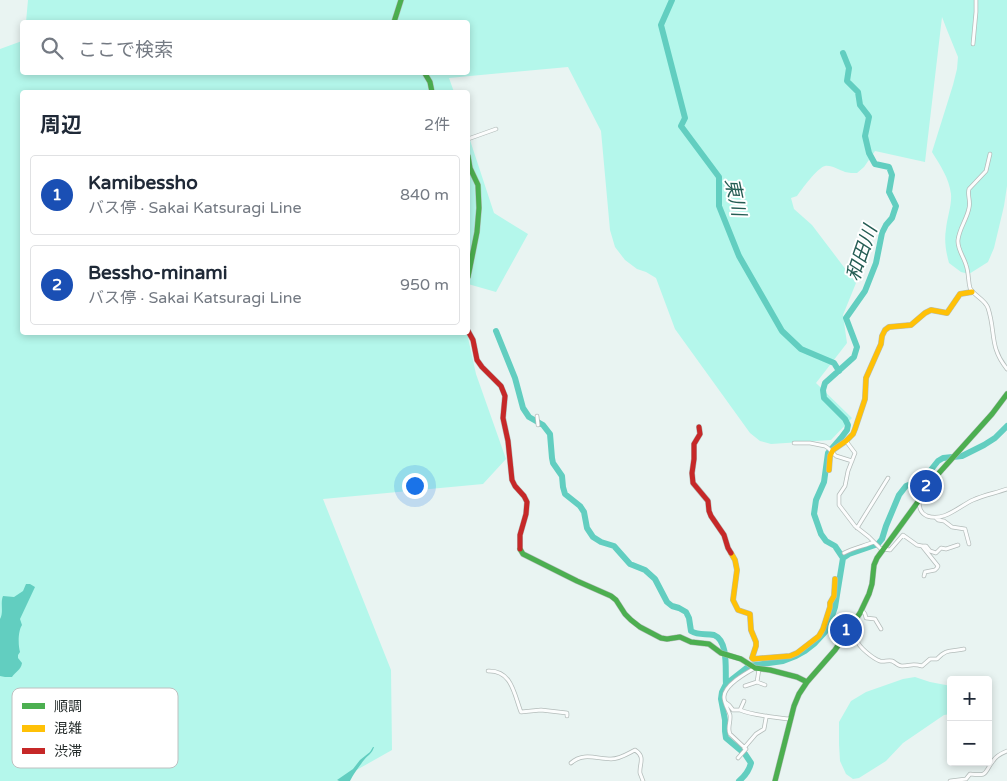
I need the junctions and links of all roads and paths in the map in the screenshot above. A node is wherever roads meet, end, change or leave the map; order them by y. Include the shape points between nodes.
1 (401, 0) edge
2 (976, 0) edge
3 (395, 20) edge
4 (973, 44) dead end
5 (426, 75) edge
6 (432, 90) edge
7 (496, 129) dead end
8 (470, 138) edge
9 (990, 154) dead end
10 (470, 168) edge
11 (470, 267) edge
12 (972, 292) junction
13 (470, 335) edge
14 (1007, 369) edge
15 (1007, 394) edge
16 (537, 416) dead end
17 (538, 425) dead end
18 (699, 427) dead end
19 (846, 441) junction
20 (794, 443) dead end
21 (832, 452) junction
22 (852, 461) junction
23 (829, 470) dead end
24 (888, 478) dead end
25 (1007, 489) edge
26 (919, 499) junction
27 (936, 518) junction
28 (857, 528) junction
29 (874, 542) junction
30 (958, 544) dead end
31 (969, 544) dead end
32 (922, 546) junction
33 (882, 550) junction
34 (844, 554) dead end
35 (924, 576) dead end
36 (835, 580) dead end
37 (862, 610) junction
38 (852, 626) junction
39 (882, 629) dead end
40 (964, 649) dead end
41 (753, 659) junction
42 (746, 662) junction
43 (756, 668) junction
44 (488, 671) dead end
45 (757, 682) junction
46 (807, 682) junction
47 (765, 685) dead end
48 (745, 686) dead end
49 (744, 701) dead end
50 (725, 702) junction
51 (740, 710) junction
52 (566, 716) dead end
53 (767, 716) junction
54 (790, 719) junction
55 (744, 748) junction
56 (1007, 751) edge
57 (738, 758) dead end
58 (571, 763) dead end
59 (643, 781) edge
60 (775, 781) edge
61 (950, 781) edge

1 - 3 street
2 - 4 street
5 - 6 street
7 - 8 street
9 - 12 street via 986,171 969,188 969,208 958,239
10 - 11 street via 477,180 479,206
12 - 14 street via 987,306 995,349
12 - 19 street via 960,294 947,313 930,310 911,325 885,330 866,378 865,399 855,430
13 - 42 street via 479,364 499,384 505,396 502,415 511,477 527,502 520,546 523,554 611,596 631,620 661,638 680,637 702,642
15 - 26 street
16 - 17 street
18 - 41 street via 700,434 694,444 693,482 707,499 711,516 735,560 733,600 738,610 750,614 756,642
19 - 21 street
19 - 22 street via 855,453
20 - 21 street via 824,446
21 - 22 street
21 - 23 street
22 - 28 street via 839,500 842,510
24 - 28 street
25 - 27 street via 972,500
26 - 27 street via 924,514
26 - 33 street
27 - 31 street via 952,528 965,529
28 - 29 street
29 - 33 street
29 - 34 street
30 - 32 street via 941,548 936,553
32 - 33 street via 903,535 890,550
32 - 35 street via 938,566 925,572
33 - 37 street via 874,565 871,588
36 - 41 street via 834,596 819,636 790,656
37 - 38 street
37 - 39 street via 866,618 875,619
38 - 40 street via 858,643 870,656 901,666 922,666 943,652
38 - 46 street
41 - 42 street
42 - 43 street
43 - 45 street
43 - 46 street
43 - 50 street via 727,689
44 - 52 street via 508,678 521,712 541,710 567,713
45 - 47 street
45 - 48 street
46 - 54 street
49 - 51 street
50 - 51 street via 733,710
50 - 55 street via 730,717 728,732
51 - 53 street
53 - 54 street
53 - 55 street via 763,731
54 - 60 street
55 - 57 street
56 - 61 street via 993,759 988,772
58 - 59 street via 584,757 619,758 634,750 642,760 640,772

